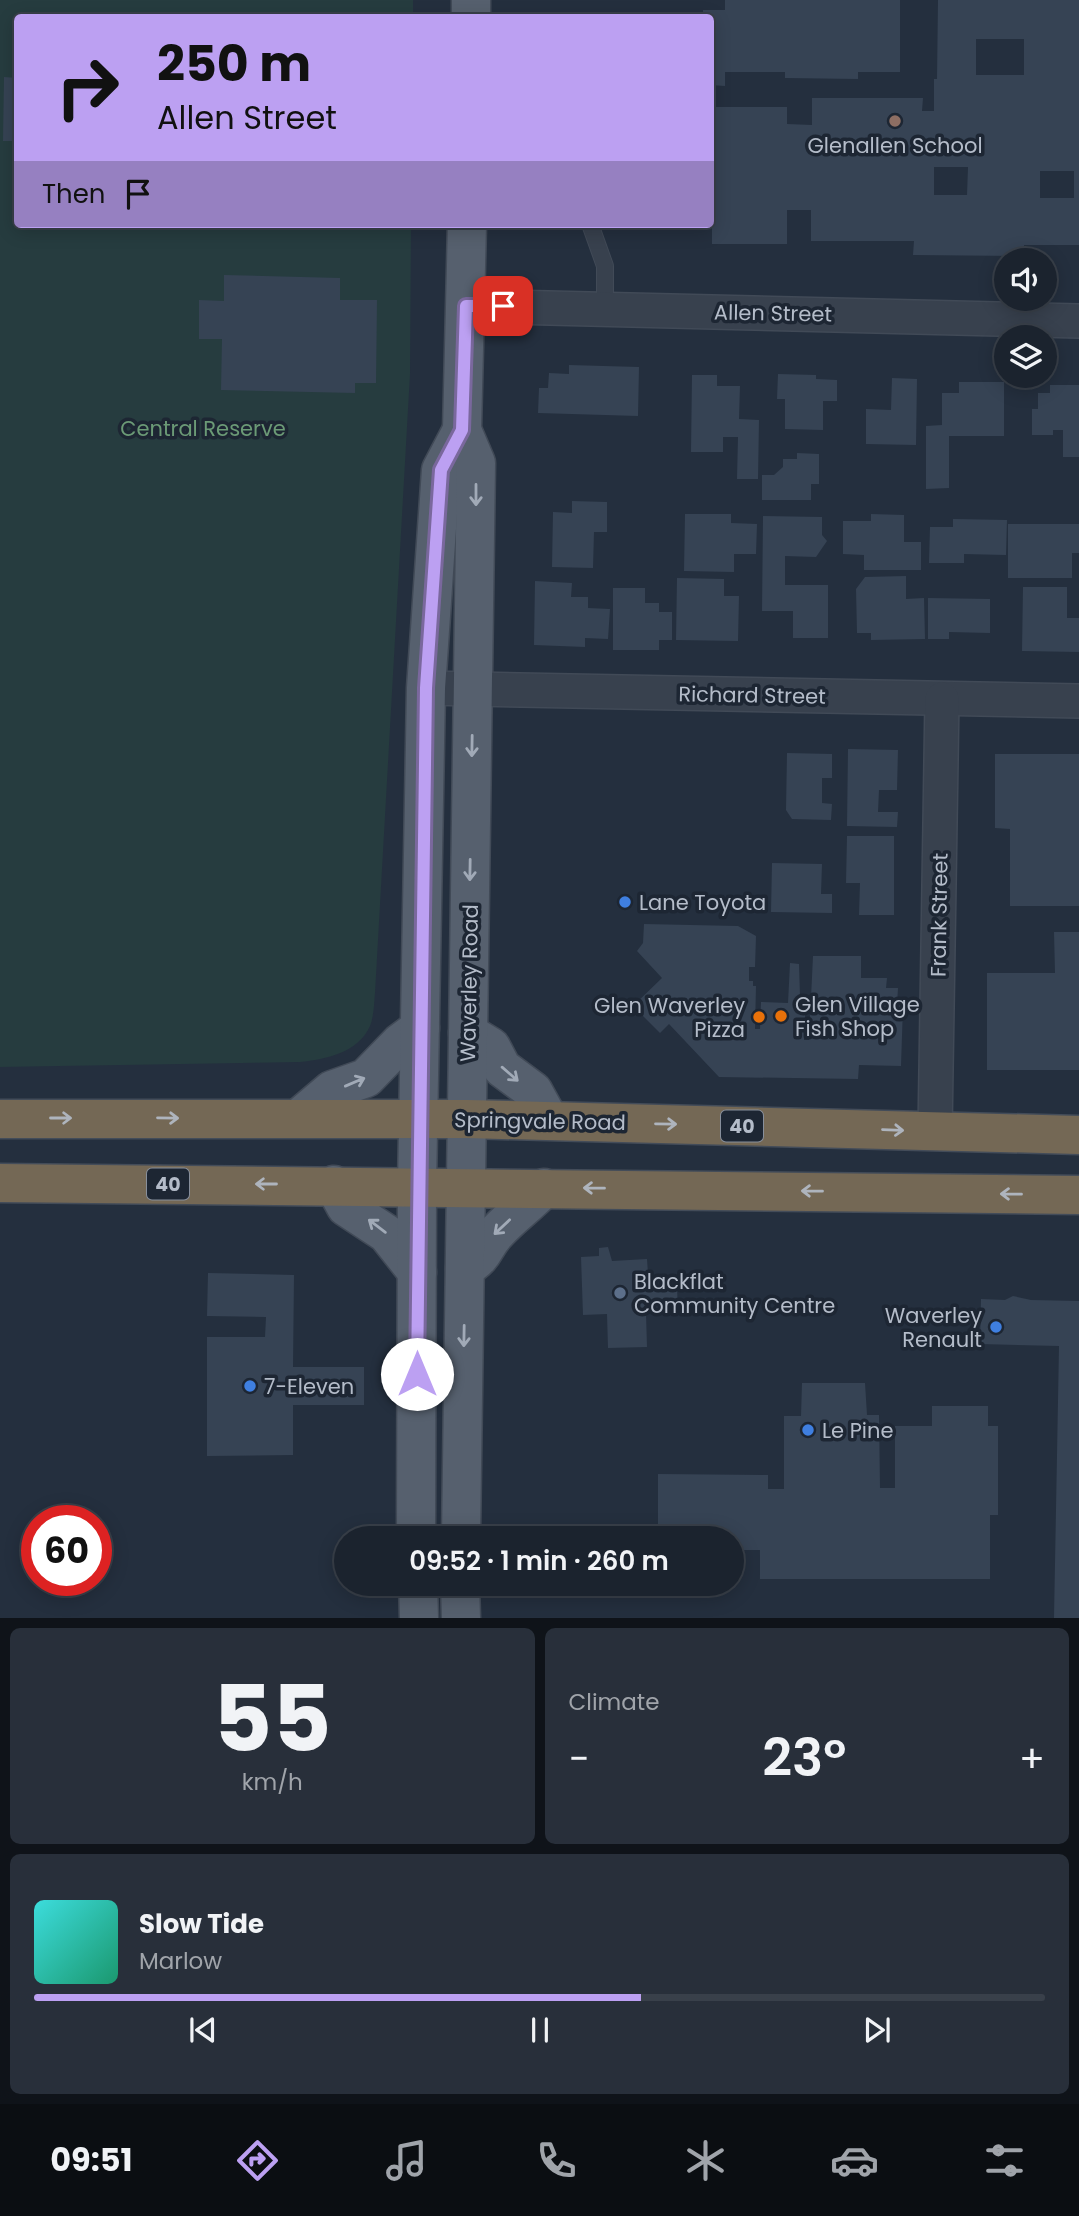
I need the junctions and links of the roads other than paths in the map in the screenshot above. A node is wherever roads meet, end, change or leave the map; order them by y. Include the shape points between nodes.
1 (467, 228) edge
2 (591, 228) edge
3 (466, 306) junction
4 (605, 309) junction
5 (1079, 321) edge
6 (462, 430) junction
7 (426, 688) junction
8 (473, 690) junction
9 (942, 699) junction
10 (1079, 701) edge
11 (420, 1028) junction
12 (468, 1033) junction
13 (299, 1118) junction
14 (418, 1118) junction
15 (0, 1119) edge
16 (467, 1119) junction
17 (549, 1121) junction
18 (935, 1132) junction
19 (1079, 1135) edge
20 (0, 1183) edge
21 (334, 1185) junction
22 (417, 1186) junction
23 (467, 1187) junction
24 (544, 1188) junction
25 (1079, 1195) edge
26 (465, 1268) junction
27 (417, 1272) junction
28 (416, 1526) edge
29 (461, 1526) edge
30 (418, 1596) edge
31 (460, 1596) edge
32 (419, 1618) edge
33 (461, 1618) edge

1 - 3 main road, Waverley Road
2 - 4 lane via 605,266
3 - 4 street, Allen Street
3 - 6 main road, Waverley Road
4 - 5 street, Allen Street
6 - 7 main road, Waverley Road via 441,470
6 -> 8 main road, Waverley Road via 476,463
7 - 8 street, Richard Street
7 - 11 main road, Waverley Road
8 - 9 street, Richard Street
8 -> 12 main road, Waverley Road
9 - 10 street, Richard Street
9 - 18 street, Frank Street
13 -> 11 main road via 332,1090 366,1078
11 - 14 main road, Waverley Road
12 - 16 main road, Waverley Road
12 -> 17 main road via 491,1047 502,1068 533,1091
13 - 14 highway, Springvale Road / 40
15 -> 13 highway, Springvale Road / 40
14 - 16 highway, Springvale Road / 40
14 - 22 main road, Waverley Road
16 - 17 highway, Springvale Road / 40
16 - 23 main road, Waverley Road
17 -> 18 highway, Springvale Road / 40
18 - 19 highway, Springvale Road / 40
21 -> 20 highway, 40
21 - 22 highway, 40
27 -> 21 main road via 380,1228 346,1207
22 - 23 highway, 40
22 - 27 main road, Waverley Road
23 - 24 highway, 40
23 - 26 main road, Waverley Road
25 -> 24 highway, 40
24 -> 26 main road via 495,1233 483,1258
26 -> 29 main road, Waverley Road
27 - 28 main road, Waverley Road
30 - 32 main road
31 - 33 main road

